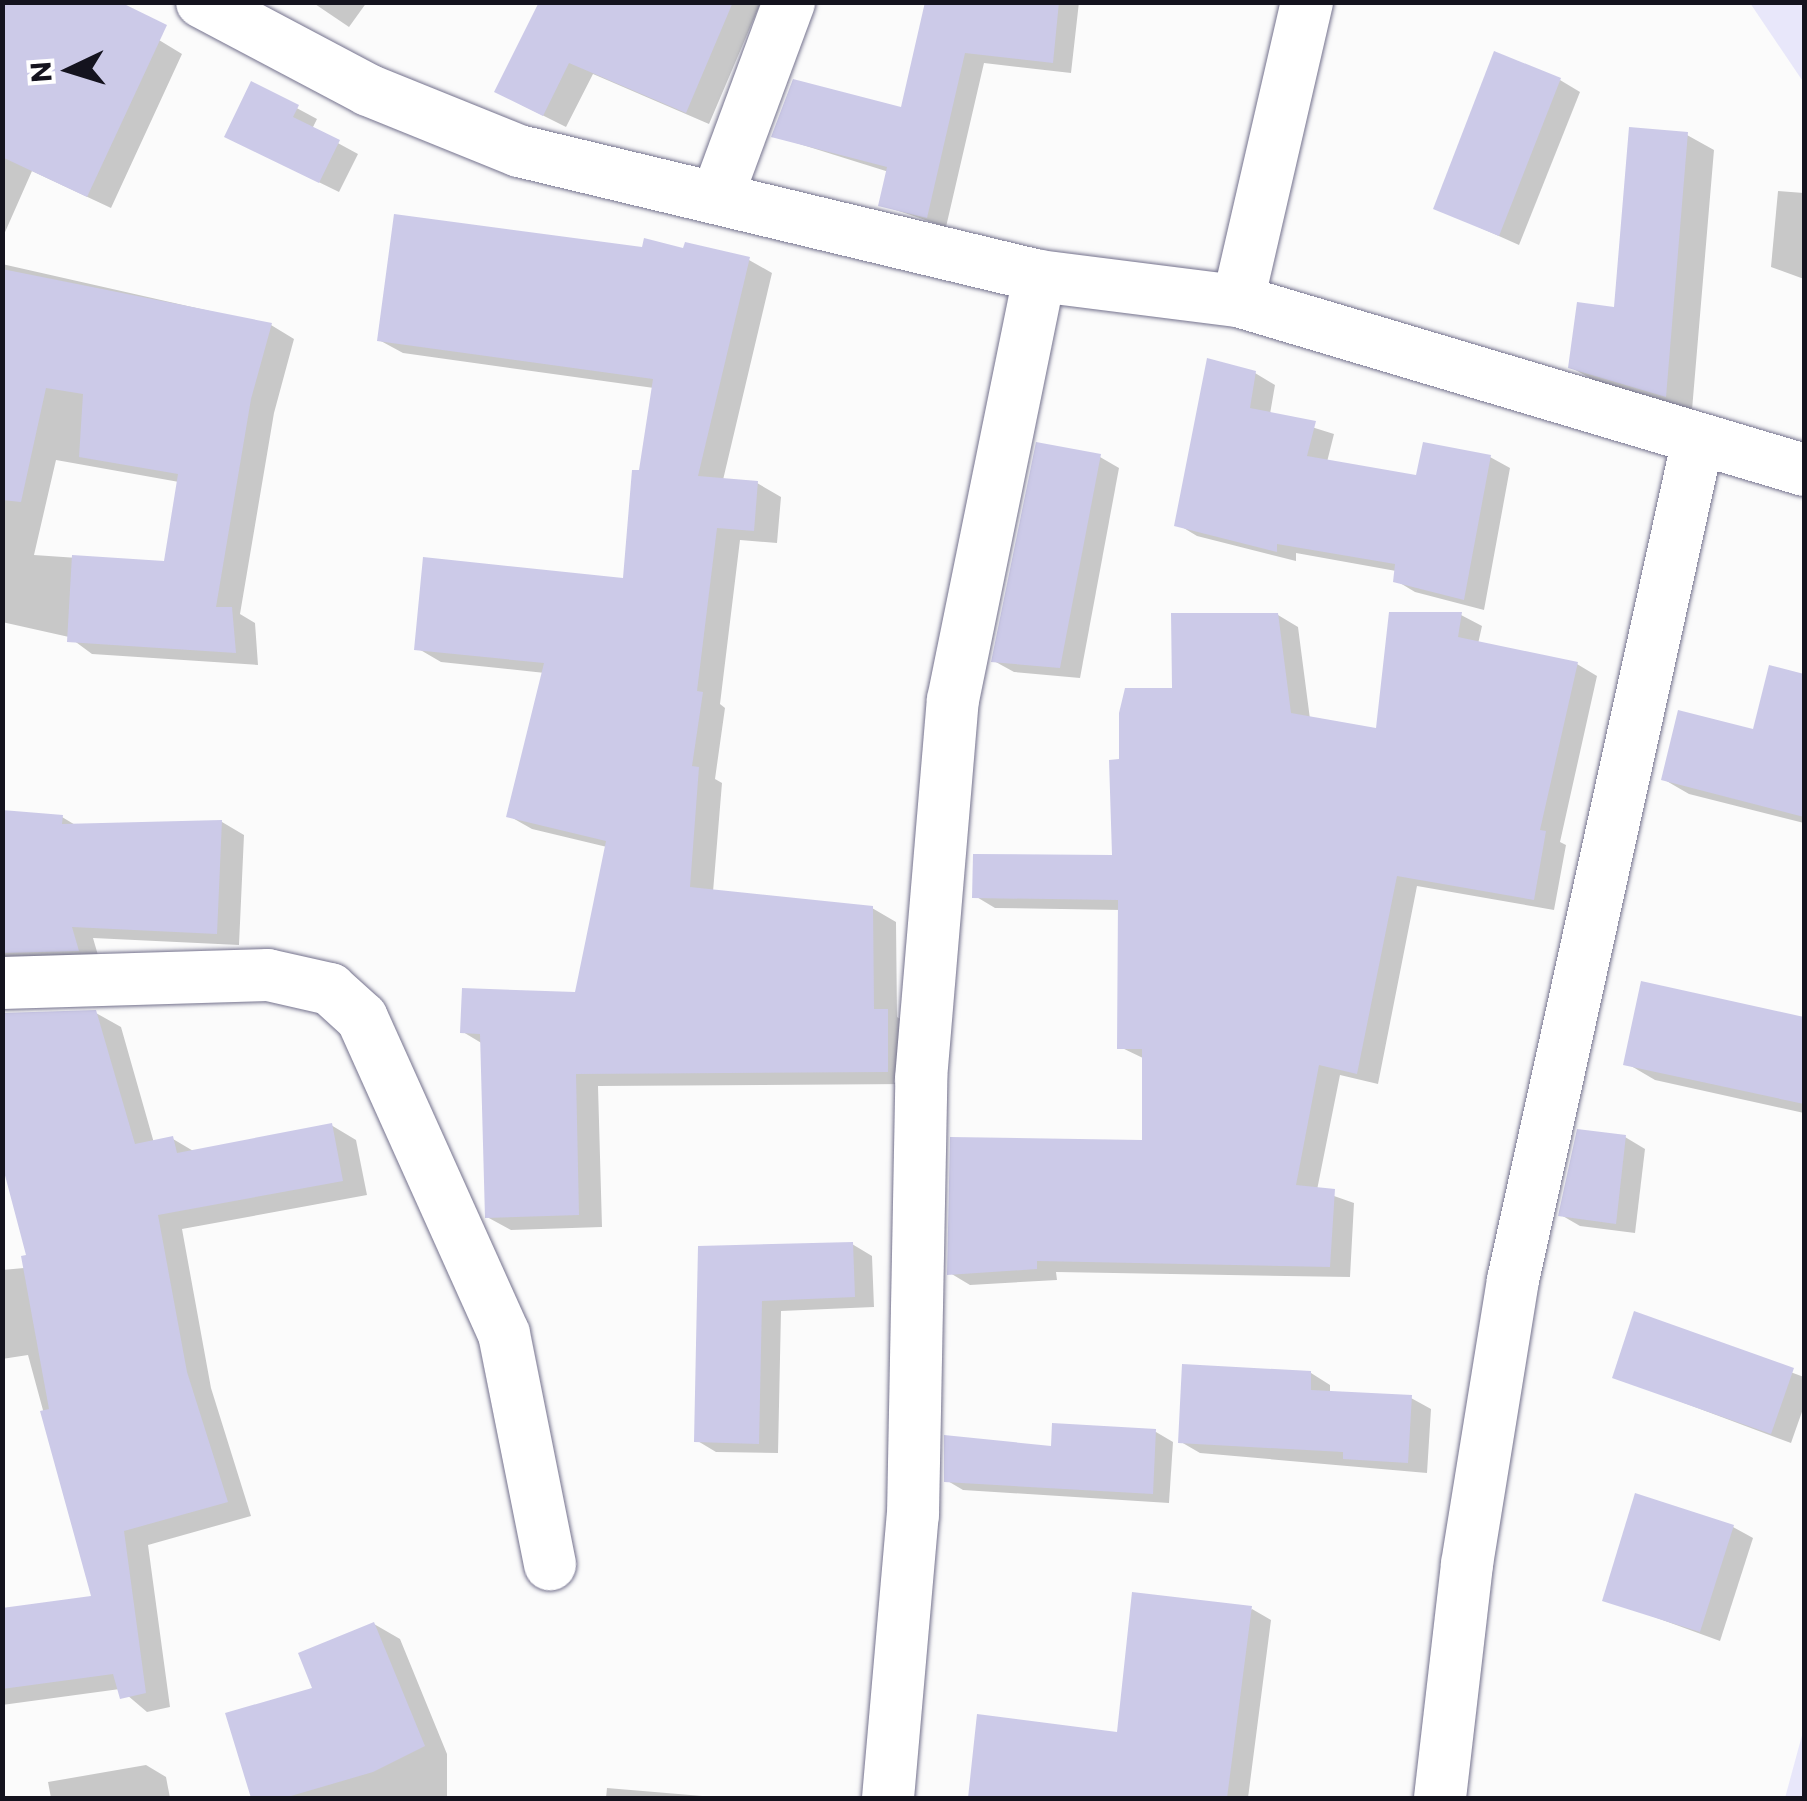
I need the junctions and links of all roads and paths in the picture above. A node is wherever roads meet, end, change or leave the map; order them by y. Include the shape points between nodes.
1 (202, 2) edge
2 (789, 2) edge
3 (1307, 2) edge
4 (718, 196) junction
5 (1039, 276) junction
6 (1238, 302) junction
7 (1698, 440) junction
8 (1804, 470) edge
9 (2, 984) edge
10 (550, 1564) dead end
11 (888, 1798) edge
12 (1440, 1798) edge

1 - 4 street via 368,90 519,151
2 - 4 street
3 - 6 street
4 - 5 street
5 - 6 street
5 - 11 street via 953,700 921,1078 913,1515
6 - 7 street
7 - 8 street
7 - 12 street via 1513,1280 1467,1564
9 - 10 street via 268,975 330,990 362,1018 504,1334

